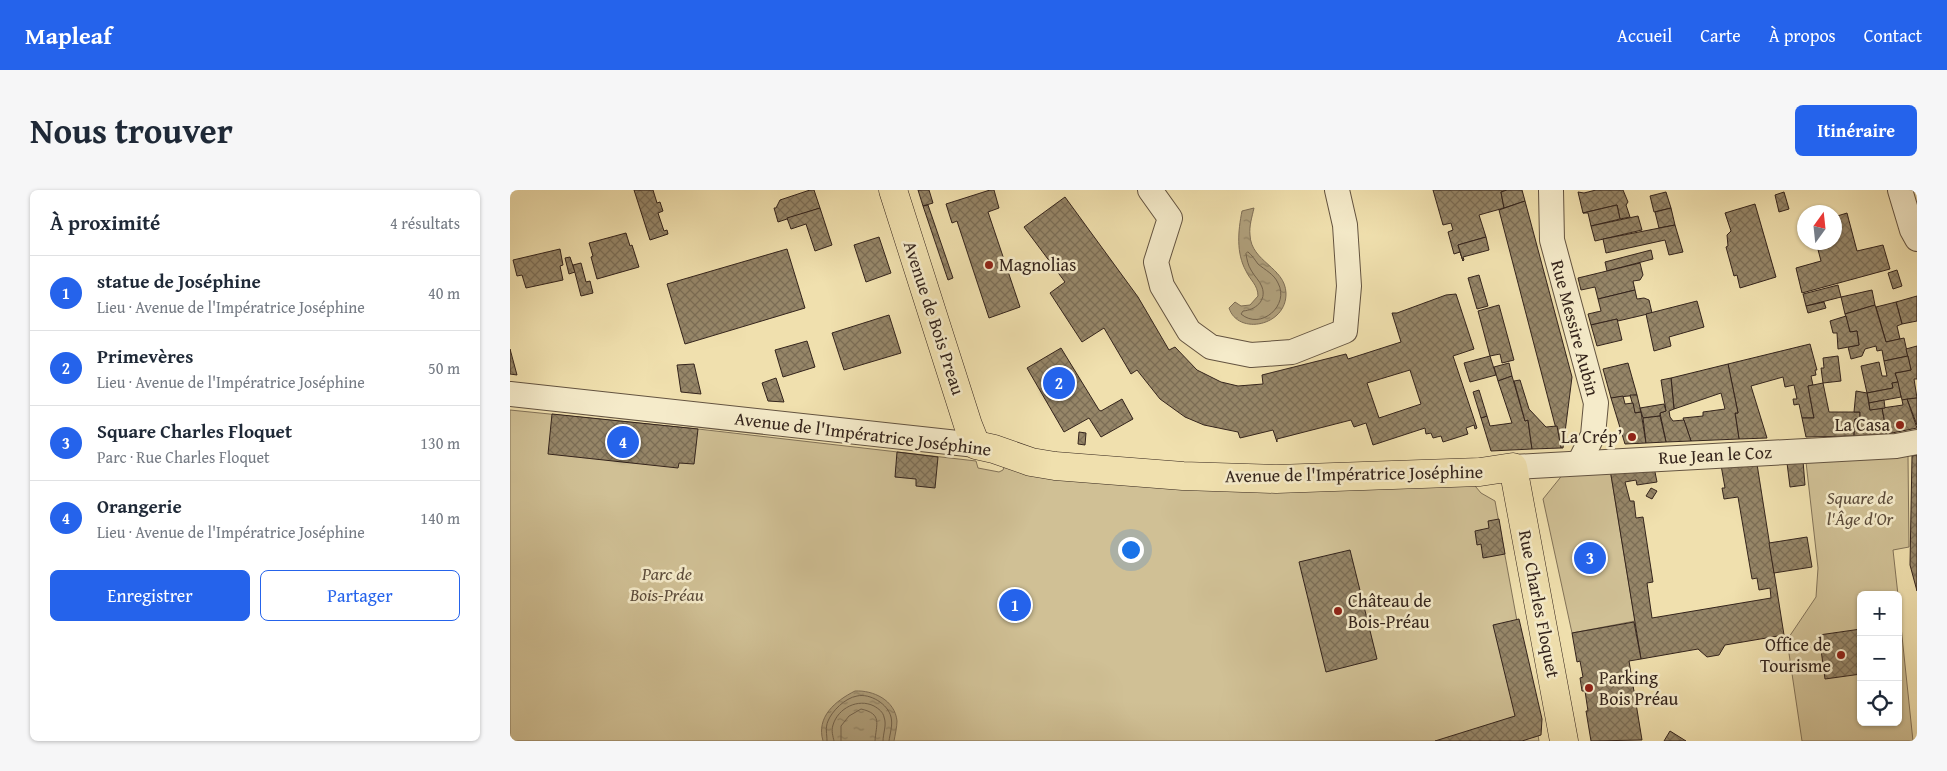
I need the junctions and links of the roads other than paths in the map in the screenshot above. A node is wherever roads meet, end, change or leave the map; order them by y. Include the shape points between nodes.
1 (893, 190) edge
2 (1150, 190) edge
3 (1337, 190) edge
4 (1551, 190) edge
5 (1900, 190) edge
6 (1917, 239) edge
7 (510, 394) edge
8 (1917, 442) edge
9 (976, 445) junction
10 (1579, 463) junction
11 (1513, 467) junction
12 (1564, 741) edge

1 - 9 main road, Avenue de Bois Preau
2 - 3 street via 1170,218 1156,262 1162,286 1184,323 1189,331 1211,347 1251,355 1292,352 1345,331 1349,286 1345,225
4 - 10 street, Rue Messire Aubin via 1552,240 1596,403 1593,435
5 - 6 street
7 - 9 street, Avenue de l'Impératrice Joséphine
8 - 10 street, Rue Jean le Coz via 1896,446
9 - 11 main road, Avenue de l'Impératrice Joséphine via 1055,466 1183,476 1276,479 1480,472
10 - 11 street, Rue Jean le Coz
11 - 12 main road, Rue Charles Floquet

